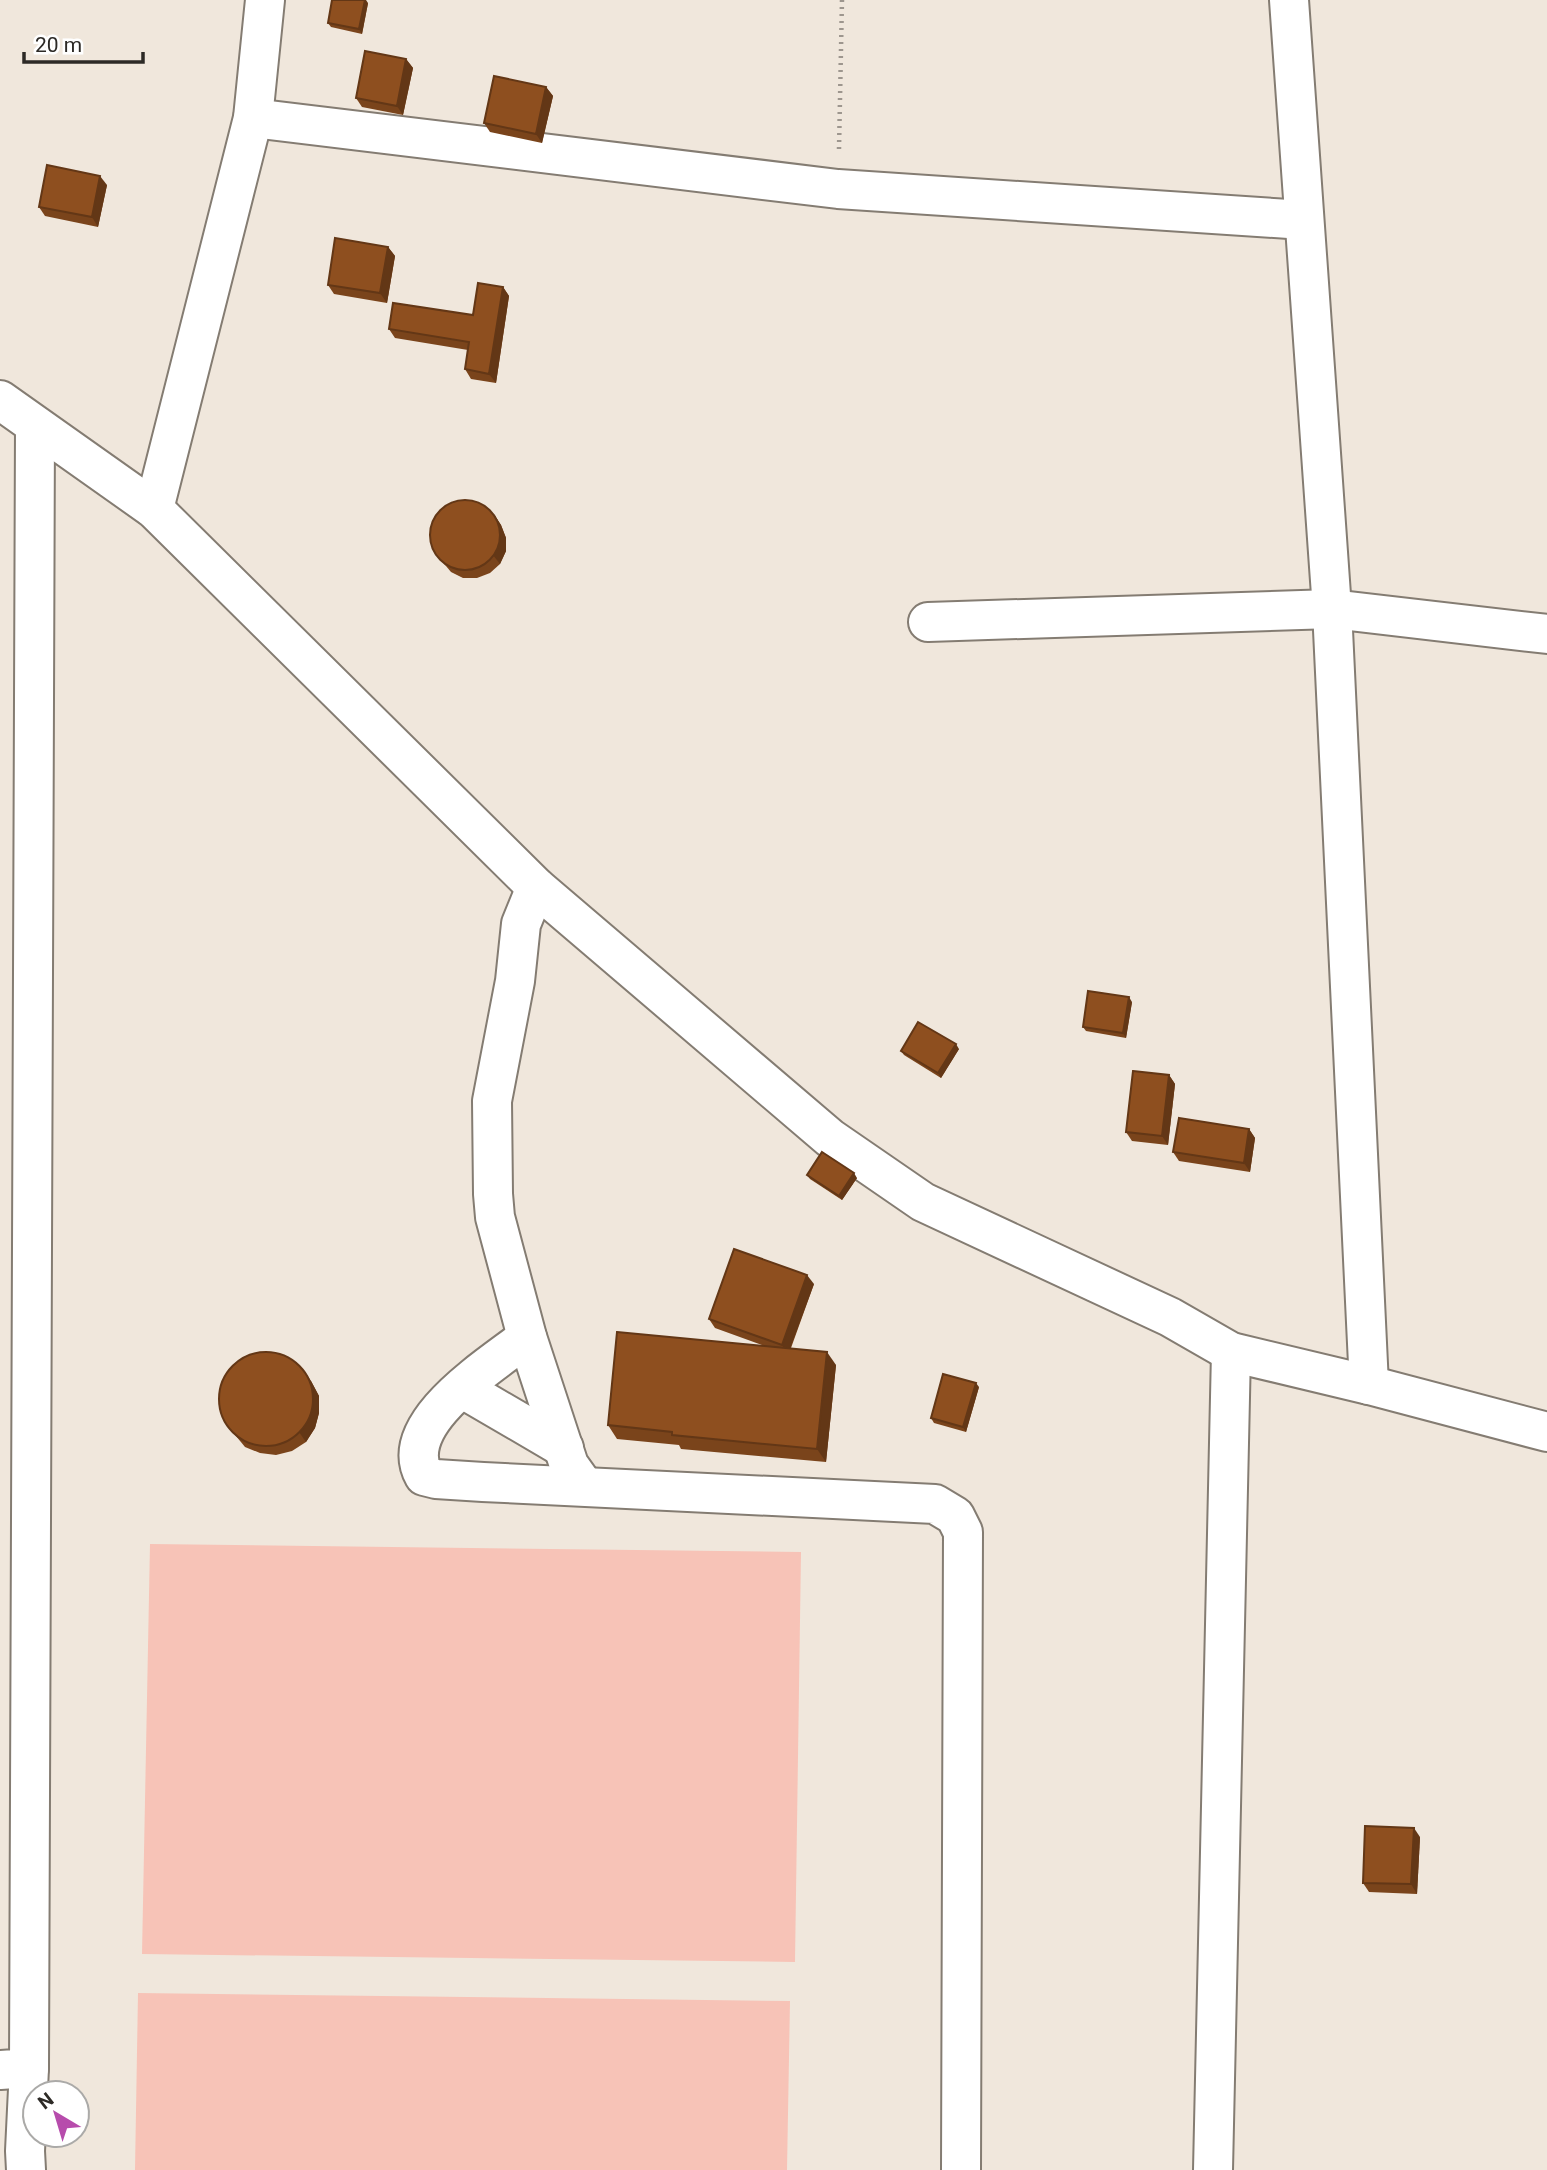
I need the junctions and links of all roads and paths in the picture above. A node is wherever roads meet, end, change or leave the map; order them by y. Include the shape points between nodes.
1 (265, 0) edge
2 (842, 0) edge
3 (1289, 0) edge
4 (253, 118) junction
5 (838, 189) junction
6 (1304, 220) junction
7 (0, 400) edge
8 (35, 426) junction
9 (154, 509) junction
10 (1332, 609) junction
11 (928, 622) dead end
12 (1547, 634) edge
13 (536, 887) junction
14 (527, 1337) junction
15 (1231, 1352) junction
16 (1369, 1385) junction
17 (463, 1389) junction
18 (1547, 1432) edge
19 (564, 1448) junction
20 (584, 1486) junction
21 (15, 2069) edge
22 (26, 2170) edge
23 (961, 2170) edge
24 (1213, 2170) edge

1 - 4 street
2 - 5 path
3 - 6 street
4 - 5 street
4 - 9 street
5 - 6 street
6 - 10 street
7 - 8 street
8 - 9 street
8 - 21 street
9 - 13 street
10 - 11 street
10 - 12 street
10 - 16 street
13 - 14 street via 521,924 492,1101 495,1217
13 - 15 street via 830,1138 923,1202 1170,1317
14 - 17 street
14 - 19 street
15 - 16 street
15 - 24 street
16 - 18 street
17 - 19 street
17 - 20 street via 440,1407 429,1423 418,1455 424,1476
19 - 20 street
20 - 23 street via 935,1504 955,1516 963,1532
21 - 22 street

